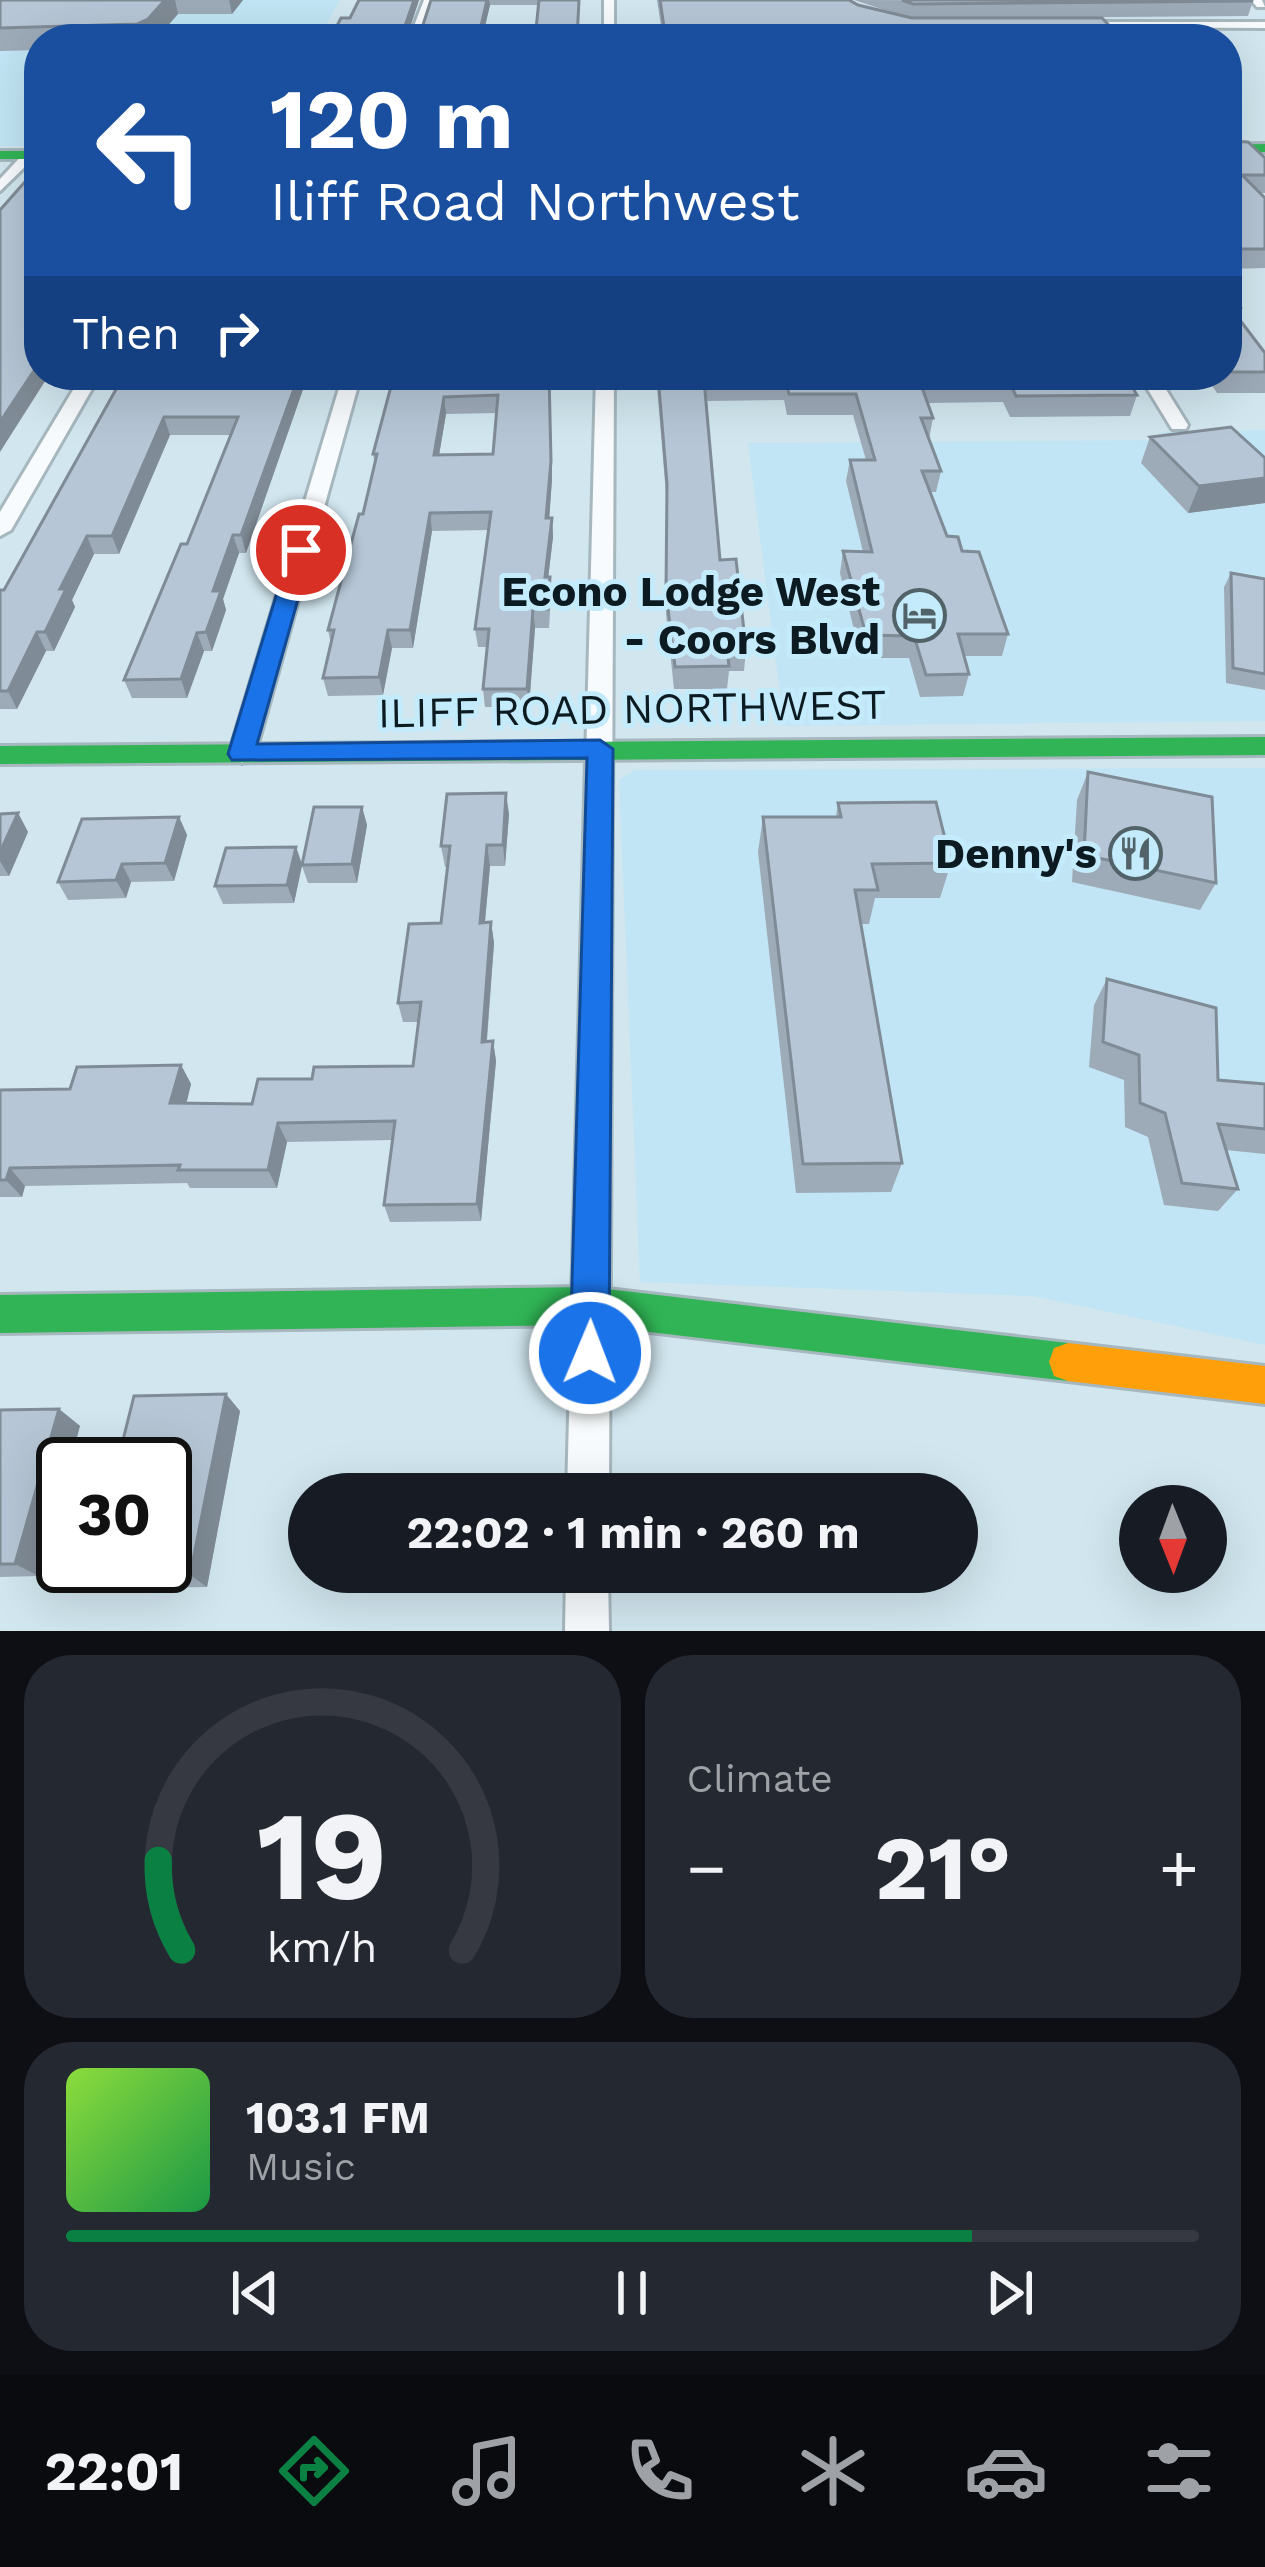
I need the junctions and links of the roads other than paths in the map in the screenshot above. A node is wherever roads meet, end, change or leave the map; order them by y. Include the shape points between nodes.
1 (1106, 10) edge
2 (1119, 24) edge
3 (24, 165) edge
4 (0, 188) edge
5 (83, 390) edge
6 (348, 390) edge
7 (605, 390) edge
8 (1157, 390) edge
9 (1179, 425) dead end
10 (0, 530) edge
11 (1265, 746) edge
12 (600, 749) junction
13 (242, 754) junction
14 (0, 755) edge
15 (590, 1306) junction
16 (0, 1314) edge
17 (1265, 1385) edge
18 (588, 1473) edge
19 (587, 1593) edge
20 (587, 1631) edge

1 - 2 street
3 - 4 street
5 - 10 street
6 - 13 street
7 - 12 street
8 - 9 street
11 - 12 main road, ILIFF ROAD NORTHWEST
12 - 13 main road, ILIFF ROAD NORTHWEST
12 - 15 street
13 - 14 main road, ILIFF ROAD NORTHWEST
15 - 16 main road
15 - 17 main road
15 - 18 street
19 - 20 street

